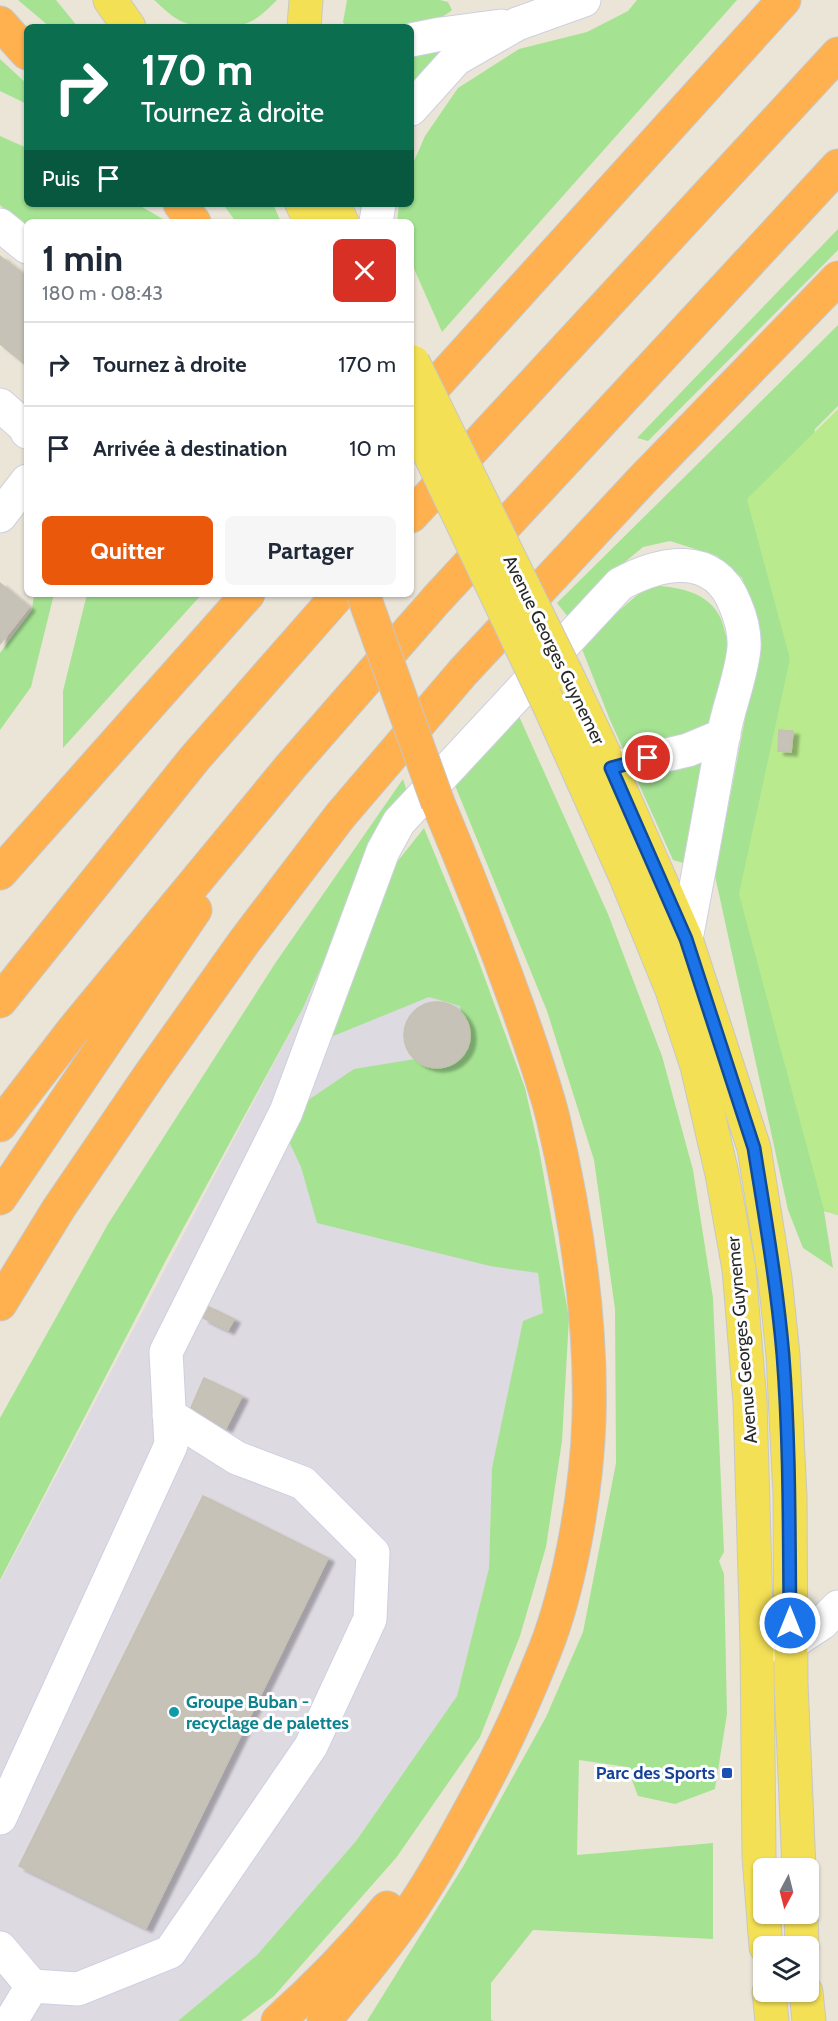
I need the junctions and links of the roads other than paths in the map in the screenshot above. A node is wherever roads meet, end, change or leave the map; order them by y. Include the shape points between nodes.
1 (306, 0) edge
2 (585, 0) edge
3 (784, 0) edge
4 (0, 23) edge
5 (304, 24) edge
6 (517, 24) junction
7 (414, 39) edge
8 (17, 46) edge
9 (838, 54) edge
10 (414, 106) edge
11 (838, 166) edge
12 (182, 207) edge
13 (192, 219) edge
14 (0, 225) edge
15 (24, 245) edge
16 (838, 278) edge
17 (414, 364) edge
18 (0, 405) edge
19 (414, 411) edge
20 (414, 420) edge
21 (24, 426) edge
22 (24, 485) edge
23 (414, 513) edge
24 (0, 516) edge
25 (245, 597) edge
26 (336, 597) edge
27 (364, 597) edge
28 (724, 735) junction
29 (291, 766) junction
30 (611, 768) junction
31 (0, 873) edge
32 (686, 939) junction
33 (0, 1001) edge
34 (0, 1125) edge
35 (0, 1198) edge
36 (740, 1289) junction
37 (0, 1304) edge
38 (169, 1415) junction
39 (838, 1607) edge
40 (790, 1644) junction
41 (757, 1645) junction
42 (498, 1757) junction
43 (0, 1818) edge
44 (799, 1858) edge
45 (765, 1936) edge
46 (0, 1948) edge
47 (32, 1986) junction
48 (771, 2002) edge
49 (807, 2002) edge
50 (11, 2021) edge
51 (278, 2021) edge
52 (324, 2021) edge
53 (772, 2021) edge
54 (809, 2021) edge

1 - 5 main road
2 - 6 street
3 - 19 highway
4 - 8 highway
6 - 7 street
6 - 10 street via 456,59
9 - 23 highway
11 - 29 highway via 436,600
12 - 13 highway
14 - 15 street
16 - 37 highway via 463,672 340,816 149,1076 59,1208
17 - 30 main road, Avenue Georges Guynemer, bridge
18 - 21 street
20 - 36 main road, Avenue Georges Guynemer, bridge via 550,707 672,990 697,1066 722,1174
22 - 24 street
25 - 31 highway
26 - 33 highway via 195,758
27 - 42 highway, bridge via 532,1050 552,1115 576,1233 586,1308 589,1421 568,1572 546,1648
28 - 30 street via 688,750
28 - 32 street
28 - 38 street via 744,647 733,597 700,567 658,567 620,584 399,822 383,851 286,1112 166,1352
29 - 34 highway
29 - 35 highway
30 - 32 main road, Avenue Georges Guynemer
32 - 40 main road, Avenue Georges Guynemer via 754,1148 775,1278 790,1496
36 - 40 main road via 765,1385 773,1618
36 - 41 main road, Avenue Georges Guynemer via 750,1402
38 - 43 street via 171,1445
38 - 47 street via 237,1458 303,1483 373,1553 370,1620 311,1746 170,1952 78,1989
39 - 40 street
40 - 41 street
40 - 44 main road, Avenue Georges Guynemer
41 - 45 main road, Avenue Georges Guynemer via 759,1857
42 - 51 highway via 402,1891 361,1940
42 - 52 highway via 422,1894
46 - 47 street
47 - 50 street
48 - 53 main road
49 - 54 main road

